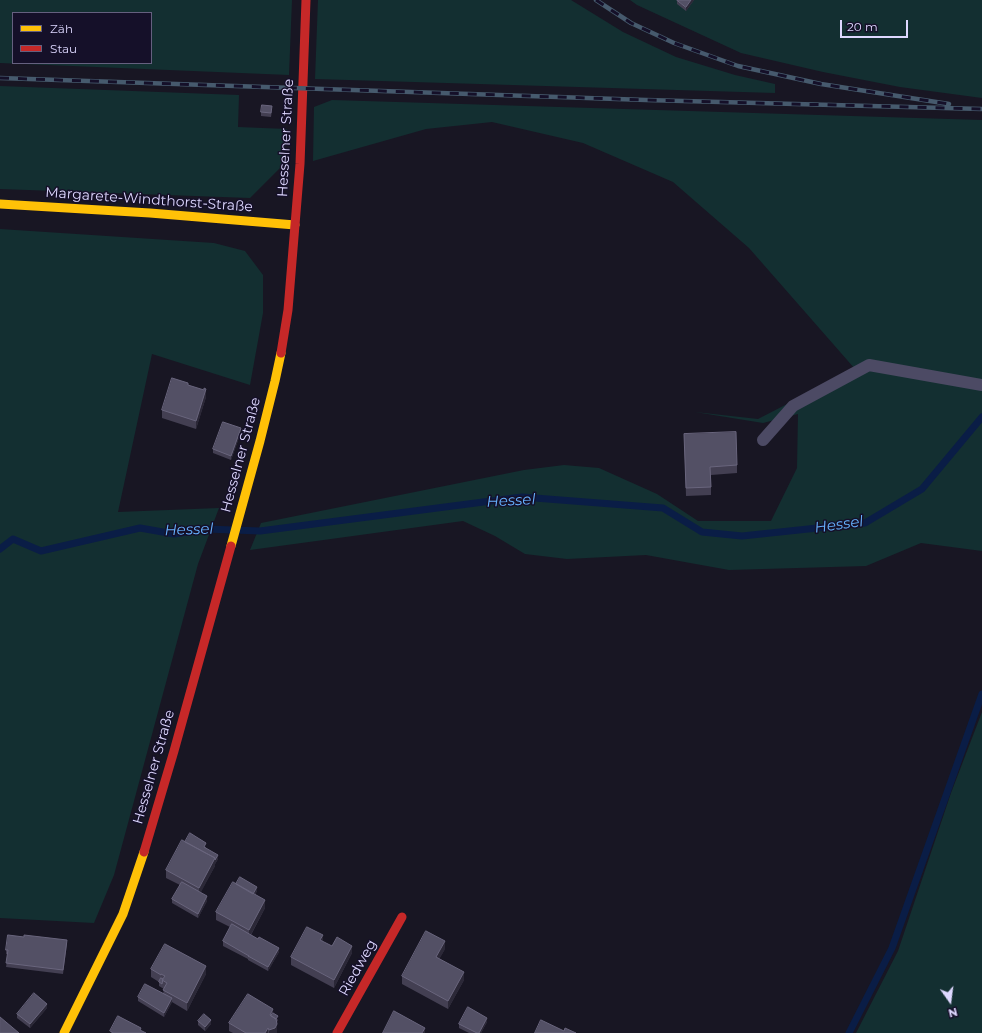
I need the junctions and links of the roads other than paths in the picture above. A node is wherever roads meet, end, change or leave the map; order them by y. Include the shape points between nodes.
1 (306, 0) edge
2 (0, 204) edge
3 (295, 225) junction
4 (982, 385) edge
5 (763, 440) dead end
6 (402, 917) dead end
7 (64, 1033) edge
8 (337, 1033) edge

1 - 3 street, Hesselner Straße via 300,164
2 - 3 street, Margarete-Windthorst-Straße
3 - 7 street, Hesselner Straße via 288,310 280,358 262,433 174,751 140,869 123,914
4 - 5 lane via 869,365 793,406
6 - 8 street, Riedweg

